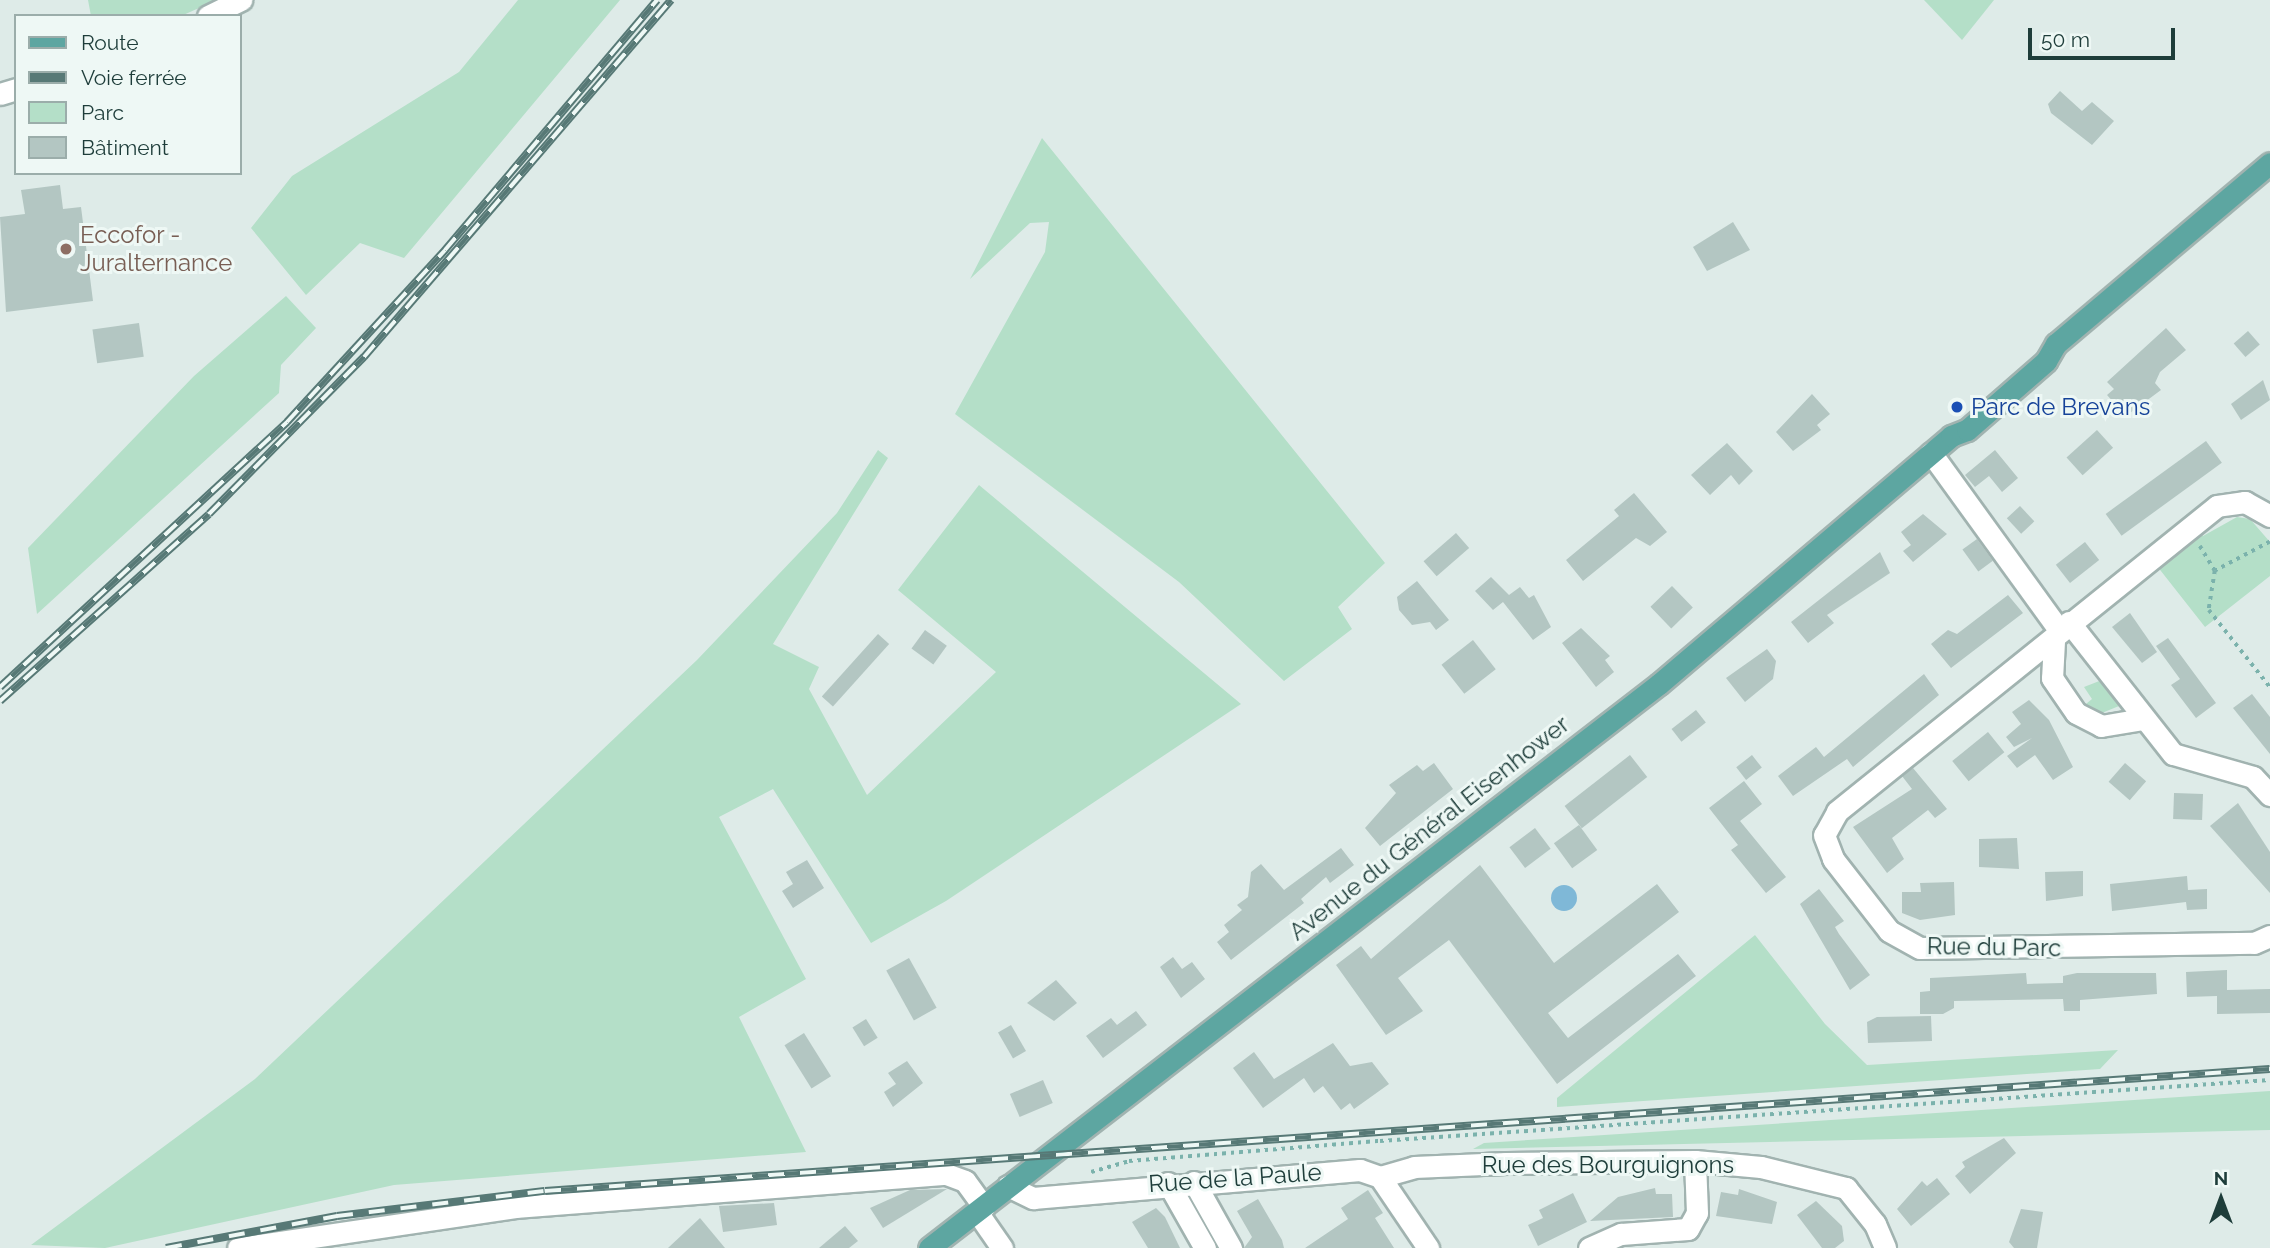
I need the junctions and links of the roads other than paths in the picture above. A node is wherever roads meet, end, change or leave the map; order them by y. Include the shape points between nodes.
1 (241, 0) edge
2 (212, 14) edge
3 (2270, 163) edge
4 (1931, 453) junction
5 (2270, 516) edge
6 (2061, 631) junction
7 (2143, 719) junction
8 (2267, 786) edge
9 (2270, 936) edge
10 (1695, 1161) junction
11 (1380, 1177) junction
12 (1194, 1182) junction
13 (1168, 1183) junction
14 (1008, 1186) junction
15 (980, 1210) junction
16 (238, 1248) edge
17 (929, 1248) edge
18 (1002, 1248) edge
19 (1205, 1248) edge
20 (1231, 1248) edge
21 (1428, 1248) edge
22 (1589, 1248) edge
23 (1885, 1248) edge

1 - 2 street
3 - 4 main road, Avenue du Général Eisenhower via 2056,344 2038,351 1958,420 1951,436
4 - 6 street
4 - 14 main road, Avenue du Général Eisenhower via 1659,684
5 - 6 street, Rue du Parc via 2253,504 2225,502
6 - 7 street
6 - 7 street via 2052,678 2086,722
6 - 9 street, Rue du Parc via 1837,812 1824,835 1833,859 1889,931 1930,950 2254,943
7 - 8 street via 2185,762
10 - 11 street, Rue des Bourguignons via 1414,1167
10 - 22 street via 1697,1213 1688,1229 1621,1234
10 - 23 street, Rue des Bourguignons via 1833,1182 1856,1197
11 - 12 street, Rue de la Paule via 1360,1170
11 - 21 street
12 - 13 street, Rue de la Paule
12 - 20 street
13 - 14 street, Rue de la Paule via 1025,1199
13 - 19 street
14 - 15 main road, Avenue du Général Eisenhower
15 - 16 street via 965,1181 946,1174 515,1208
15 - 17 main road, Avenue du Général Eisenhower
15 - 18 street

